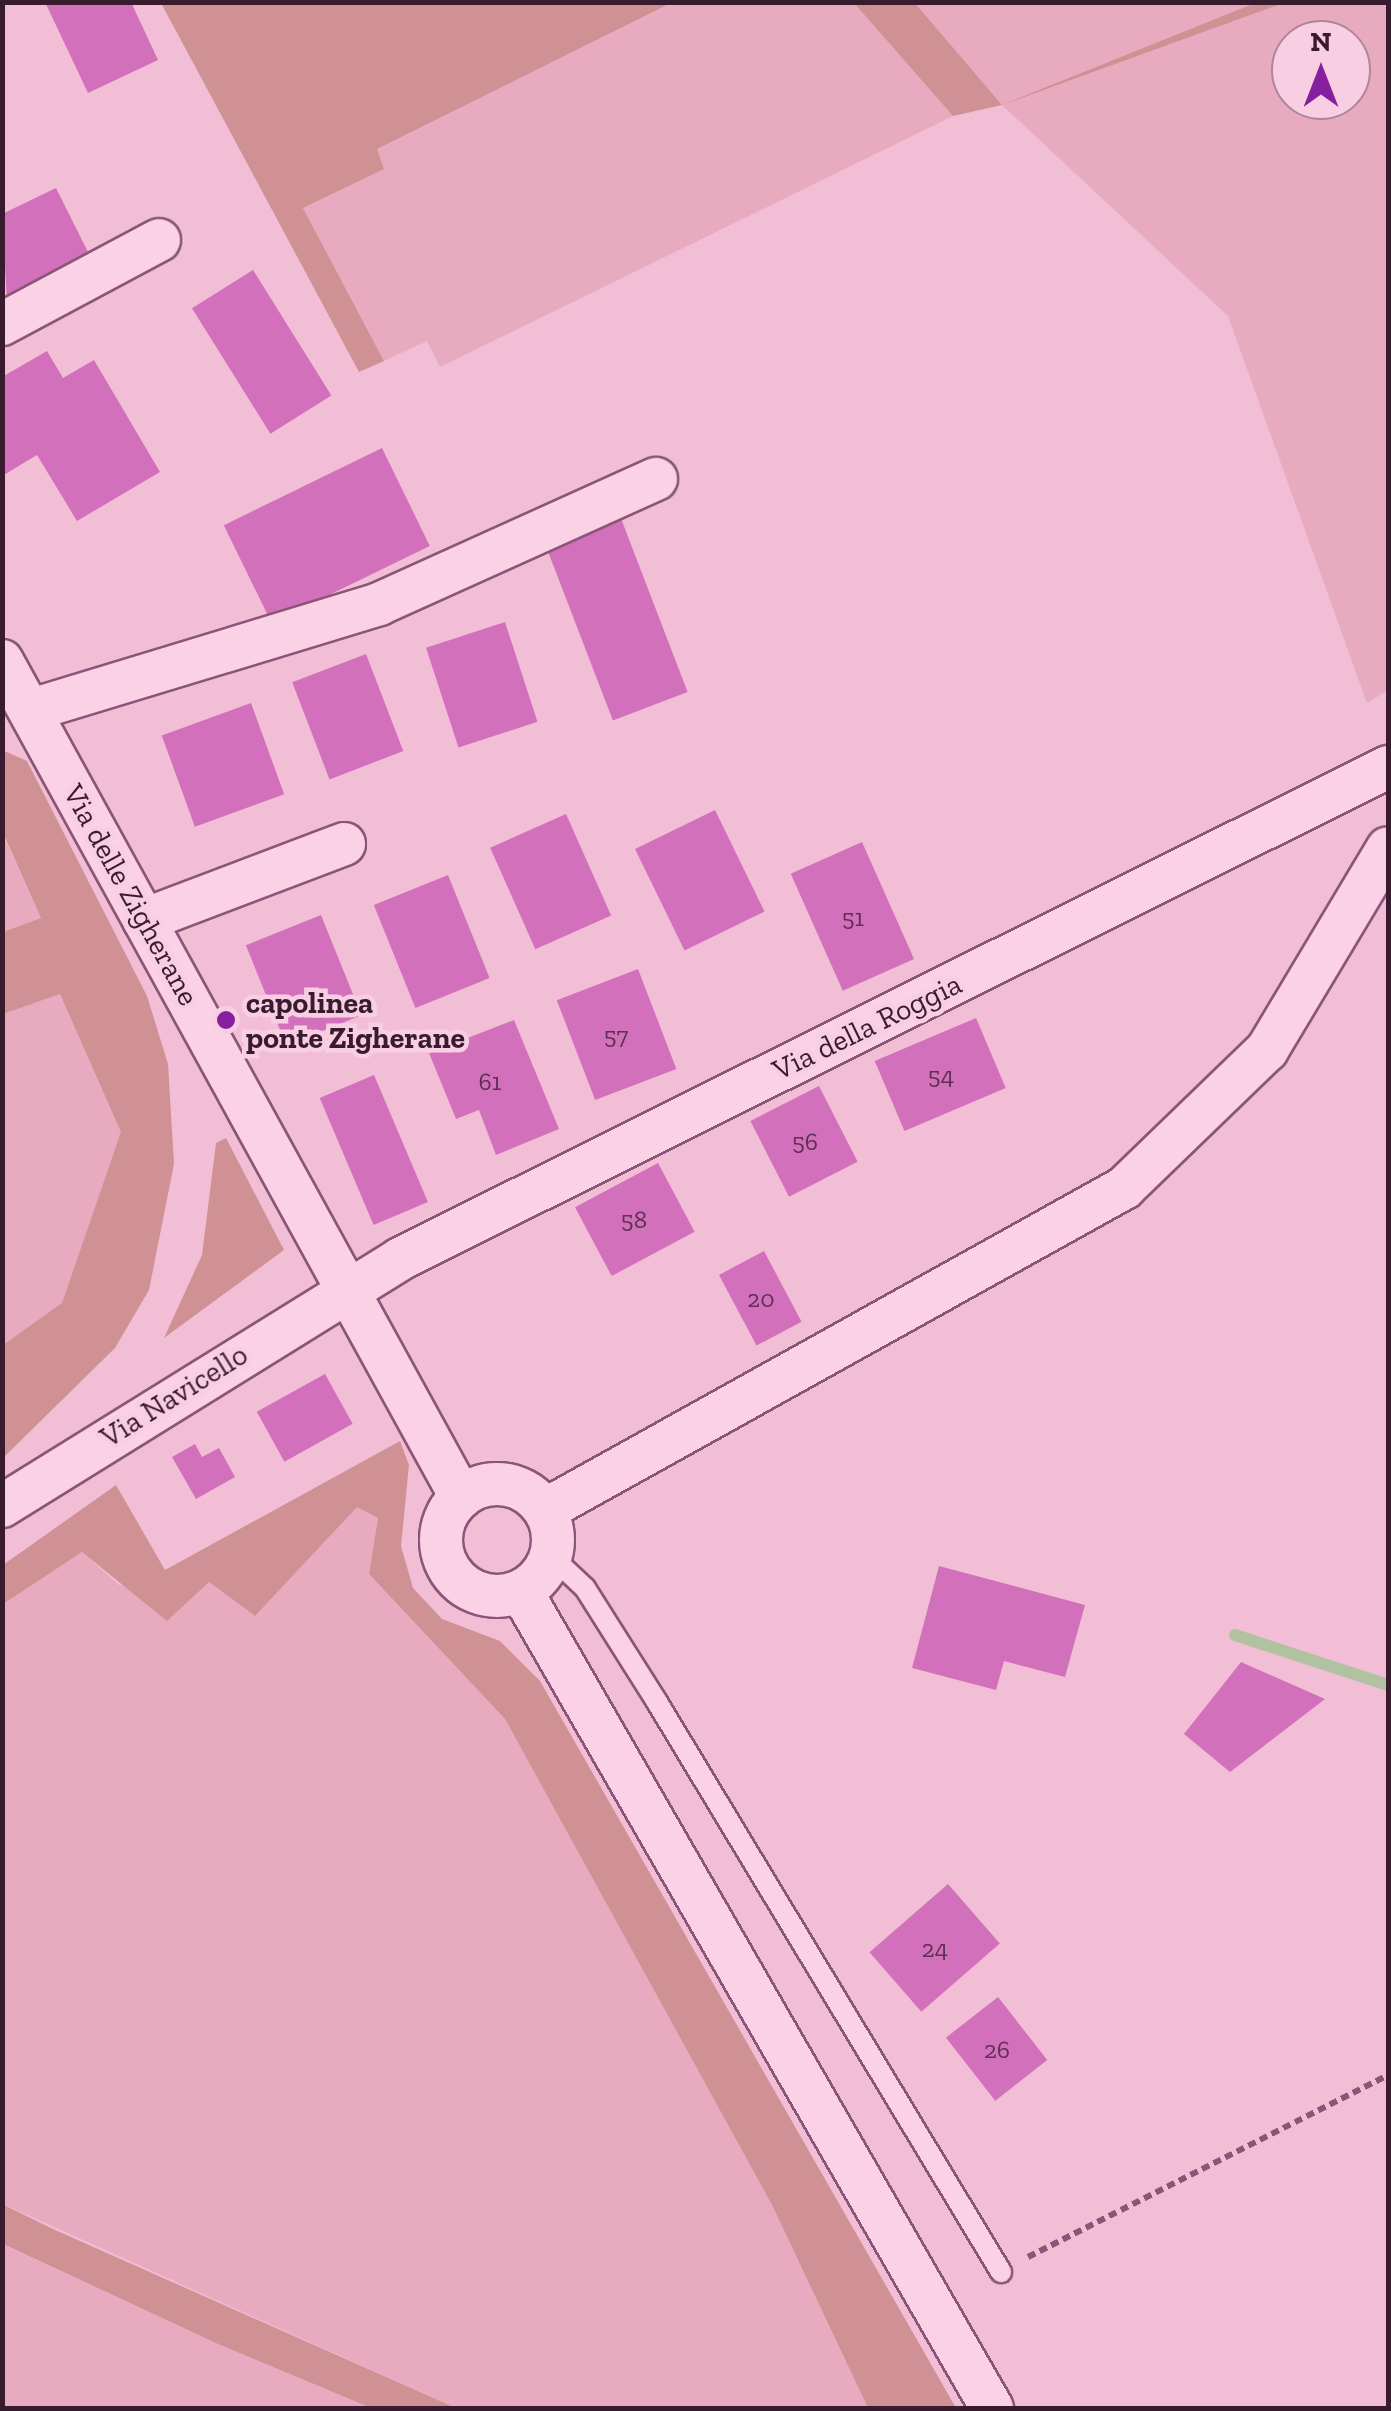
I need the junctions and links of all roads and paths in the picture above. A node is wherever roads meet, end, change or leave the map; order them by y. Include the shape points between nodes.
1 (159, 240) dead end
2 (2, 324) edge
3 (656, 479) dead end
4 (2, 661) edge
5 (31, 710) junction
6 (1388, 768) edge
7 (344, 844) dead end
8 (1388, 848) edge
9 (144, 920) junction
10 (346, 1288) junction
11 (461, 1497) junction
12 (2, 1506) edge
13 (545, 1510) junction
14 (551, 1556) junction
15 (521, 1591) junction
16 (1388, 2076) edge
17 (1001, 2272) joint
18 (992, 2408) edge

1 - 2 street
3 - 5 street via 380,604
4 - 5 street, Via delle Zigherane
5 - 9 street, Via delle Zigherane
6 - 10 street, Via della Roggia
7 - 9 street
8 - 13 street via 1267,1050 1124,1188
9 - 10 street, Via delle Zigherane
10 - 11 street, Via delle Zigherane
10 - 12 street, Via Navicello
11 - 13 street via 515,1487
11 - 15 street via 442,1528 446,1562 486,1595
13 - 14 street
14 - 15 street
14 - 17 lane via 585,1588 657,1702
15 - 18 street
16 - 17 path

